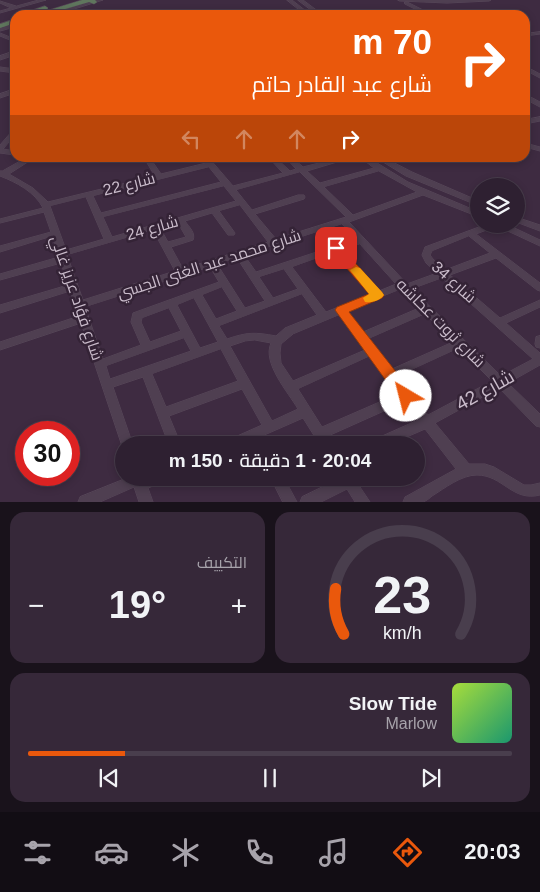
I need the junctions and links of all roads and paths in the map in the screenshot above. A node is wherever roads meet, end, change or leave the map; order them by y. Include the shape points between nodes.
1 (16, 0) edge
2 (44, 0) edge
3 (75, 0) edge
4 (289, 0) edge
5 (300, 0) edge
6 (399, 0) edge
7 (489, 0) edge
8 (0, 1) edge
9 (95, 1) edge
10 (425, 1) junction
11 (29, 4) junction
12 (16, 8) junction
13 (310, 8) junction
14 (300, 9) joint
15 (40, 10) edge
16 (58, 10) edge
17 (67, 10) edge
18 (313, 10) edge
19 (420, 10) edge
20 (431, 10) edge
21 (0, 12) edge
22 (4, 139) edge
23 (0, 150) edge
24 (22, 162) edge
25 (150, 162) edge
26 (206, 162) edge
27 (210, 162) edge
28 (276, 162) edge
29 (293, 162) edge
30 (331, 162) edge
31 (370, 162) edge
32 (388, 162) edge
33 (379, 169) junction
34 (302, 170) junction
35 (1, 173) edge
36 (288, 173) junction
37 (159, 177) junction
38 (229, 186) junction
39 (319, 186) junction
40 (423, 192) junction
41 (88, 194) junction
42 (301, 197) dead end
43 (470, 200) edge
44 (242, 202) junction
45 (47, 207) junction
46 (214, 210) junction
47 (470, 211) edge
48 (250, 213) junction
49 (98, 216) junction
50 (348, 219) junction
51 (180, 220) junction
52 (0, 221) edge
53 (525, 222) edge
54 (156, 227) junction
55 (540, 228) edge
56 (55, 233) junction
57 (231, 233) dead end
58 (470, 233) joint
59 (521, 233) edge
60 (109, 240) junction
61 (362, 240) junction
62 (540, 241) edge
63 (274, 243) junction
64 (166, 246) junction
65 (336, 248) junction
66 (0, 249) edge
67 (240, 254) junction
68 (497, 254) junction
69 (63, 256) junction
70 (212, 263) junction
71 (286, 266) junction
72 (181, 273) junction
73 (444, 274) junction
74 (254, 276) junction
75 (0, 277) edge
76 (225, 283) junction
77 (74, 287) junction
78 (404, 287) junction
79 (540, 288) edge
80 (304, 290) junction
81 (198, 294) junction
82 (377, 295) junction
83 (271, 302) junction
84 (171, 303) junction
85 (540, 303) edge
86 (80, 305) junction
87 (0, 309) edge
88 (426, 309) junction
89 (341, 310) junction
90 (243, 313) junction
91 (324, 317) junction
92 (84, 318) junction
93 (499, 322) junction
94 (214, 324) junction
95 (187, 333) junction
96 (362, 337) junction
97 (278, 340) junction
98 (540, 340) edge
99 (461, 343) junction
100 (224, 344) junction
101 (540, 344) edge
102 (0, 346) edge
103 (147, 347) junction
104 (372, 351) junction
105 (197, 354) junction
106 (540, 359) edge
107 (100, 364) junction
108 (146, 371) junction
109 (390, 375) junction
110 (500, 382) junction
111 (245, 383) junction
112 (107, 385) junction
113 (290, 387) junction
114 (406, 396) junction
115 (306, 411) junction
116 (163, 413) junction
117 (427, 422) junction
118 (540, 422) edge
119 (269, 427) junction
120 (320, 434) joint
121 (124, 436) edge
122 (172, 436) edge
123 (261, 436) edge
124 (395, 436) edge
125 (466, 471) junction
126 (126, 486) edge
127 (141, 486) edge
128 (281, 486) edge
129 (336, 486) edge
130 (353, 486) edge
131 (540, 489) edge
132 (85, 502) edge
133 (146, 502) edge
134 (290, 502) edge
135 (307, 502) edge
136 (363, 502) edge
137 (410, 502) edge

1 - 11 street
2 - 11 street
3 - 15 highway
4 - 14 street
5 - 13 street
6 - 10 street
6 - 19 street
7 - 10 street
8 - 12 street
9 - 16 highway
9 - 17 street
10 - 20 street via 425,6
11 - 12 street
12 - 21 street
13 - 14 street
13 - 18 street
22 - 23 street
24 - 35 street
25 - 37 street
26 - 37 street, شارع 22
27 - 38 street
28 - 36 street
29 - 34 street, شارع ثروت عكاشه
30 - 34 street
31 - 33 street
32 - 43 street
33 - 39 street
33 - 40 street
34 - 36 street
34 - 39 street, شارع ثروت عكاشه
35 - 45 street, شارع فؤاد عزيز غالي via 21,181 36,192
36 - 38 street
37 - 41 street, شارع 22
38 - 44 street
38 - 49 street
39 - 50 street, شارع ثروت عكاشه
40 - 47 street
40 - 50 street, شارع محمد عبد الغنى الجسي
41 - 45 street, شارع 22
41 - 49 street
42 - 48 street
44 - 46 street, شارع 24
44 - 48 street
45 - 52 street, شارع 22
45 - 56 street, شارع فؤاد عزيز غالي
46 - 51 street, شارع 24
46 - 57 street
48 - 63 street
49 - 60 street
50 - 61 street, شارع ثروت عكاشه
50 - 63 street, شارع محمد عبد الغنى الجسي
51 - 54 street, شارع 24
51 - 64 street via 190,238
53 - 55 street
54 - 60 street, شارع 24
54 - 64 street
56 - 66 street
56 - 69 street, شارع فؤاد عزيز غالي
58 - 68 street
58 - 73 street, شارع 34 via 428,249 429,261
59 - 62 street
60 - 69 street, شارع 24
61 - 65 street
61 - 78 street, شارع ثروت عكاشه
63 - 67 street, شارع محمد عبد الغنى الجسي
64 - 72 street
65 - 71 street
65 - 82 street
67 - 70 street, شارع محمد عبد الغنى الجسي
67 - 74 street
68 - 73 street
68 - 79 street
69 - 75 street, شارع 24
69 - 77 street, شارع فؤاد عزيز غالي
70 - 72 street, شارع محمد عبد الغنى الجسي
70 - 76 street
71 - 74 street
71 - 80 street
72 - 86 street, شارع محمد عبد الغنى الجسي
73 - 78 street
73 - 93 street, شارع 34
74 - 83 street
76 - 81 street
76 - 90 street
77 - 86 street, شارع فؤاد عزيز غالي
77 - 87 street
78 - 82 street
78 - 88 street, شارع ثروت عكاشه
80 - 83 street
80 - 91 street
81 - 84 street
81 - 94 street
82 - 89 street
83 - 90 street
84 - 95 street
84 - 103 street via 135,319
85 - 93 street
86 - 92 street, شارع فؤاد عزيز غالي
88 - 96 street
88 - 99 street, شارع ثروت عكاشه
89 - 91 street
89 - 96 street
90 - 94 street
91 - 97 street via 288,332
92 - 102 street
92 - 107 street, شارع فؤاد عزيز غالي
93 - 106 street, شارع 34
94 - 100 street
95 - 103 street
95 - 105 street
96 - 104 street
97 - 100 street via 255,336
97 - 113 street via 273,352 276,364
98 - 101 street
99 - 109 street
99 - 110 street, شارع ثروت عكاشه
100 - 105 street
100 - 111 street
103 - 107 street
104 - 109 street
104 - 113 street
105 - 108 street
106 - 110 street, شارع 42
107 - 112 street, شارع فؤاد عزيز غالي
108 - 112 street
108 - 116 street
109 - 114 street
110 - 117 street, شارع 42
110 - 118 street, شارع ثروت عكاشه
111 - 116 street
111 - 119 street
112 - 121 street, شارع فؤاد عزيز غالي
113 - 115 street
114 - 117 street
114 - 120 street
115 - 119 street
115 - 120 street
116 - 122 street
117 - 124 street, شارع 42
117 - 125 street
119 - 123 street
125 - 131 street via 477,468 489,470 528,494
125 - 137 street
126 - 132 street
127 - 133 street
128 - 134 street
129 - 135 street
130 - 136 street

